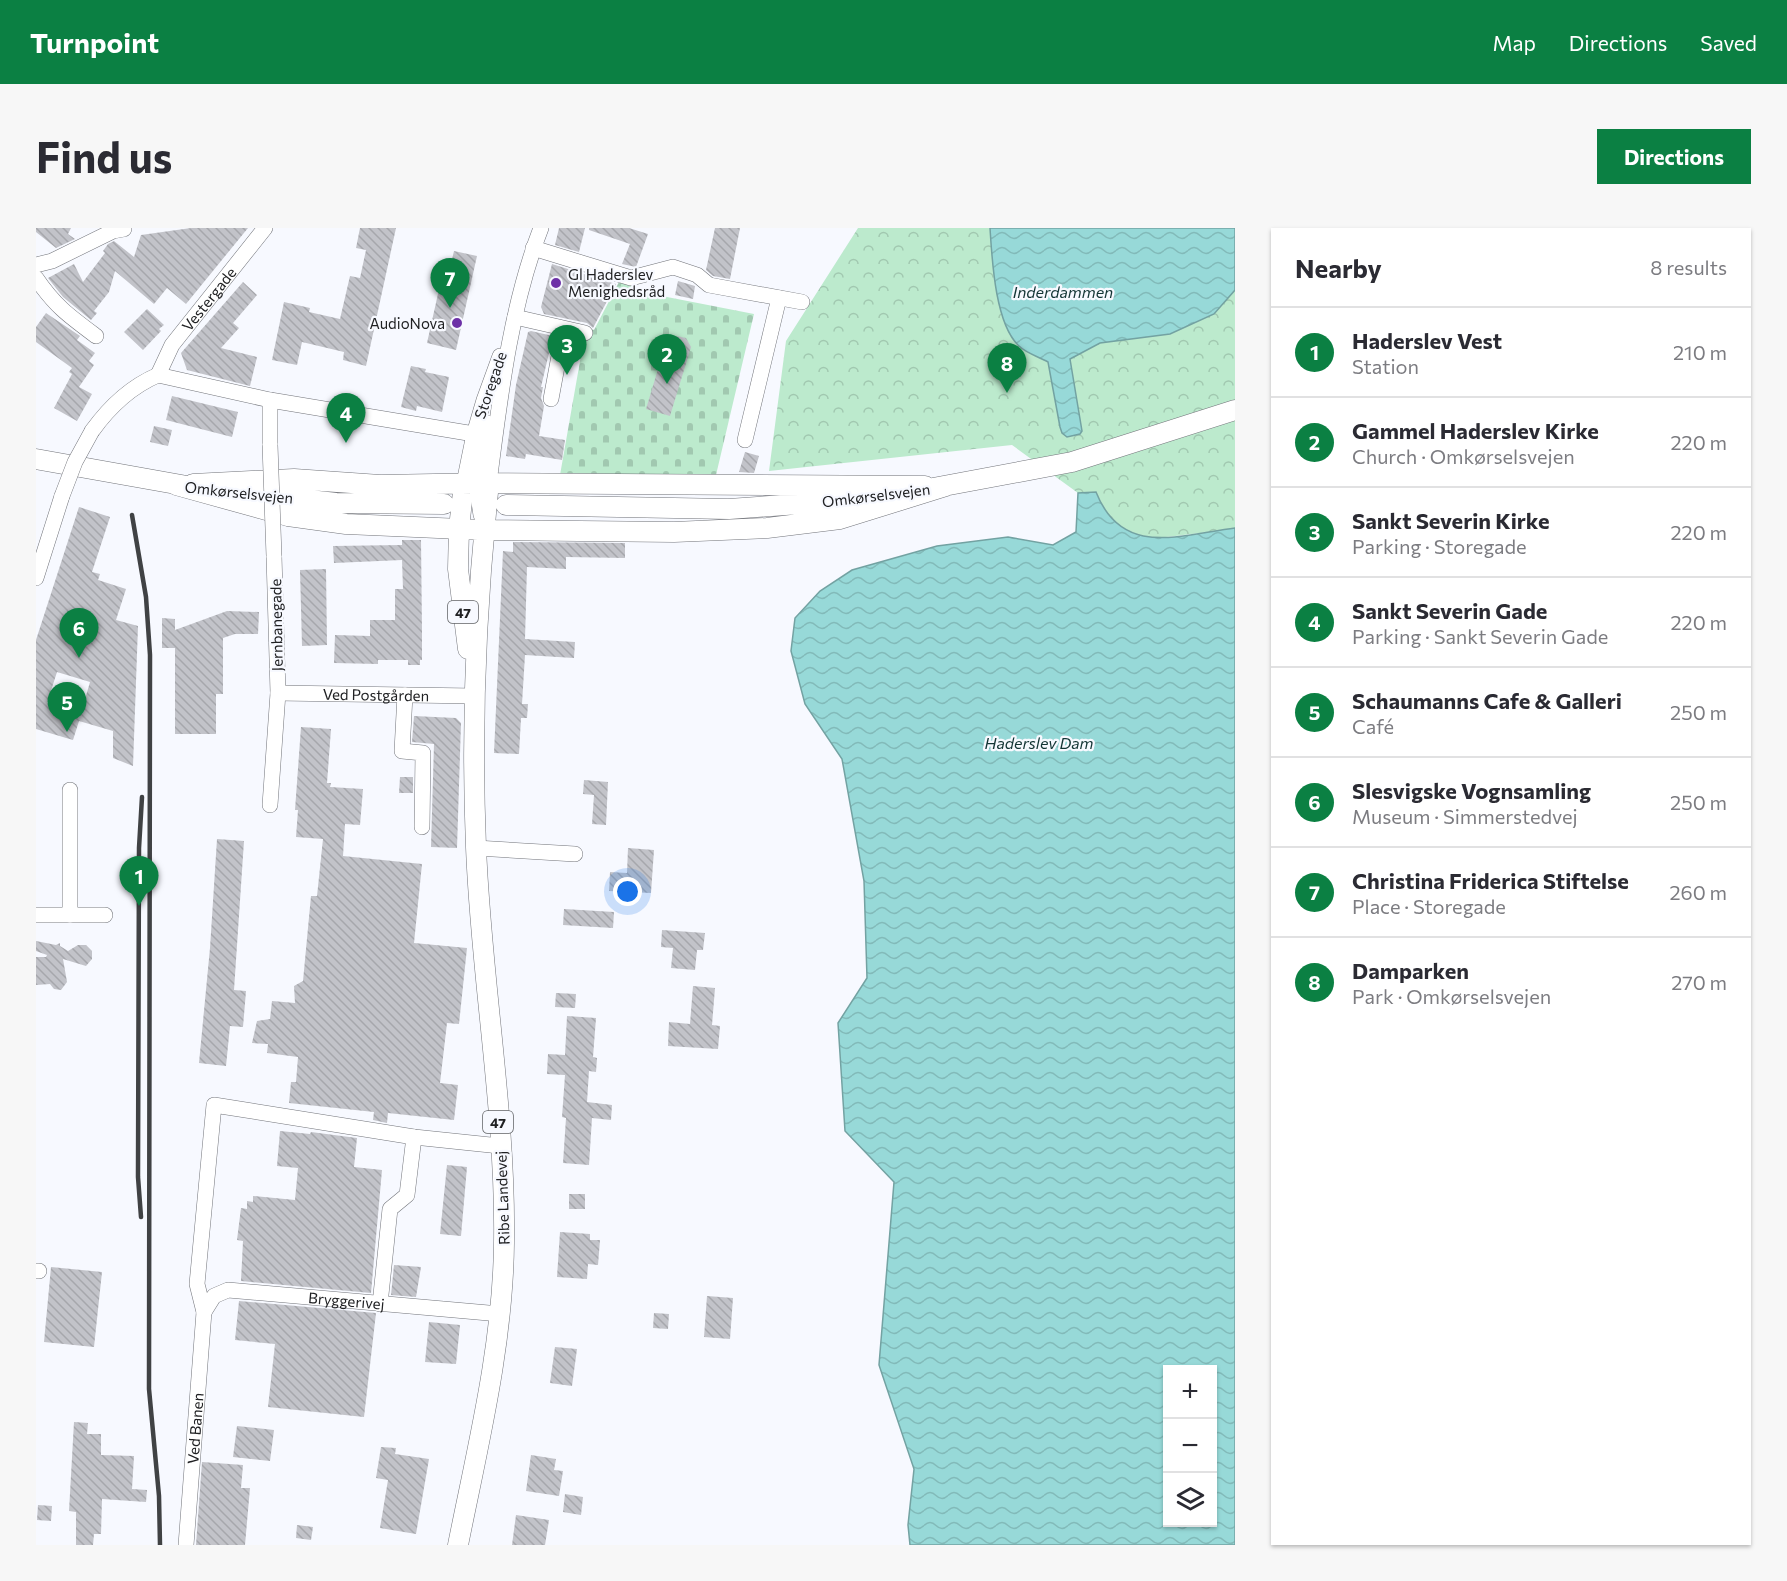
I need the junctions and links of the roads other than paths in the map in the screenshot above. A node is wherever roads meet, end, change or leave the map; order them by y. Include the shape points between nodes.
1 (266, 228) edge
2 (541, 228) edge
3 (124, 229) edge
4 (533, 248) junction
5 (36, 266) edge
6 (36, 278) edge
7 (522, 288) junction
8 (779, 297) junction
9 (802, 302) dead end
10 (515, 317) junction
11 (564, 328) junction
12 (585, 333) dead end
13 (96, 336) dead end
14 (496, 367) junction
15 (158, 375) junction
16 (270, 399) junction
17 (551, 399) dead end
18 (1235, 410) edge
19 (474, 434) junction
20 (745, 440) dead end
21 (36, 459) edge
22 (476, 483) junction
23 (176, 485) junction
24 (946, 486) junction
25 (444, 504) dead end
26 (506, 505) dead end
27 (472, 529) junction
28 (36, 578) edge
29 (278, 693) junction
30 (405, 695) junction
31 (474, 696) junction
32 (70, 790) dead end
33 (270, 806) dead end
34 (422, 827) dead end
35 (476, 848) junction
36 (575, 854) dead end
37 (36, 915) edge
38 (70, 915) junction
39 (105, 915) dead end
40 (414, 1137) junction
41 (500, 1146) junction
42 (380, 1304) junction
43 (204, 1312) junction
44 (500, 1314) junction
45 (186, 1545) edge
46 (458, 1545) edge

1 - 15 street, Vestergade via 172,345
2 - 4 street, Storegade
3 - 5 street
4 - 7 street, Storegade
4 - 8 street via 631,278 672,267 697,275 709,285
6 - 13 street via 64,313
7 - 10 street, Storegade
7 - 14 street, Storegade
8 - 9 street
8 - 20 street
10 - 11 street
10 - 22 street, Storegade via 499,403
11 - 12 street
11 - 17 street
14 - 19 street, Storegade
14 - 22 street
15 - 16 street
15 - 28 street, bridge via 117,401 92,431 62,496
16 - 19 street
16 - 29 street, Jernbanegade, bridge
18 - 24 main road, Omkørselsvejen via 1072,462
19 - 22 street, Storegade
21 - 23 main road, Omkørselsvejen
22 - 23 main road via 380,485 294,478
22 - 24 main road
22 - 27 main road, Ribe Landevej / 47
23 - 25 main road, Omkørselsvejen via 336,503
23 - 27 main road via 288,516 346,524
24 - 26 main road, Omkørselsvejen via 729,509
24 - 27 main road via 840,519 767,528 674,532
27 - 31 main road, Ribe Landevej / 47 via 479,608
27 - 31 main road, Ribe Landevej / 47 via 458,570
29 - 30 street, Ved Postgården
29 - 33 street, Jernbanegade
30 - 31 street, Ved Postgården
30 - 34 street via 402,751 423,753
31 - 35 main road, Ribe Landevej / 47
32 - 38 street
35 - 36 street
35 - 41 main road, Ribe Landevej / 47
37 - 38 street
38 - 39 street
40 - 41 street
40 - 42 street via 407,1195 390,1209
40 - 43 street, Ved Banen via 214,1105 197,1284
41 - 44 main road, Ribe Landevej / 47 via 504,1244
42 - 43 street, Bryggerivej via 228,1290 214,1296
42 - 44 street, Bryggerivej
43 - 45 street, Ved Banen
44 - 46 main road, Ribe Landevej / 47

